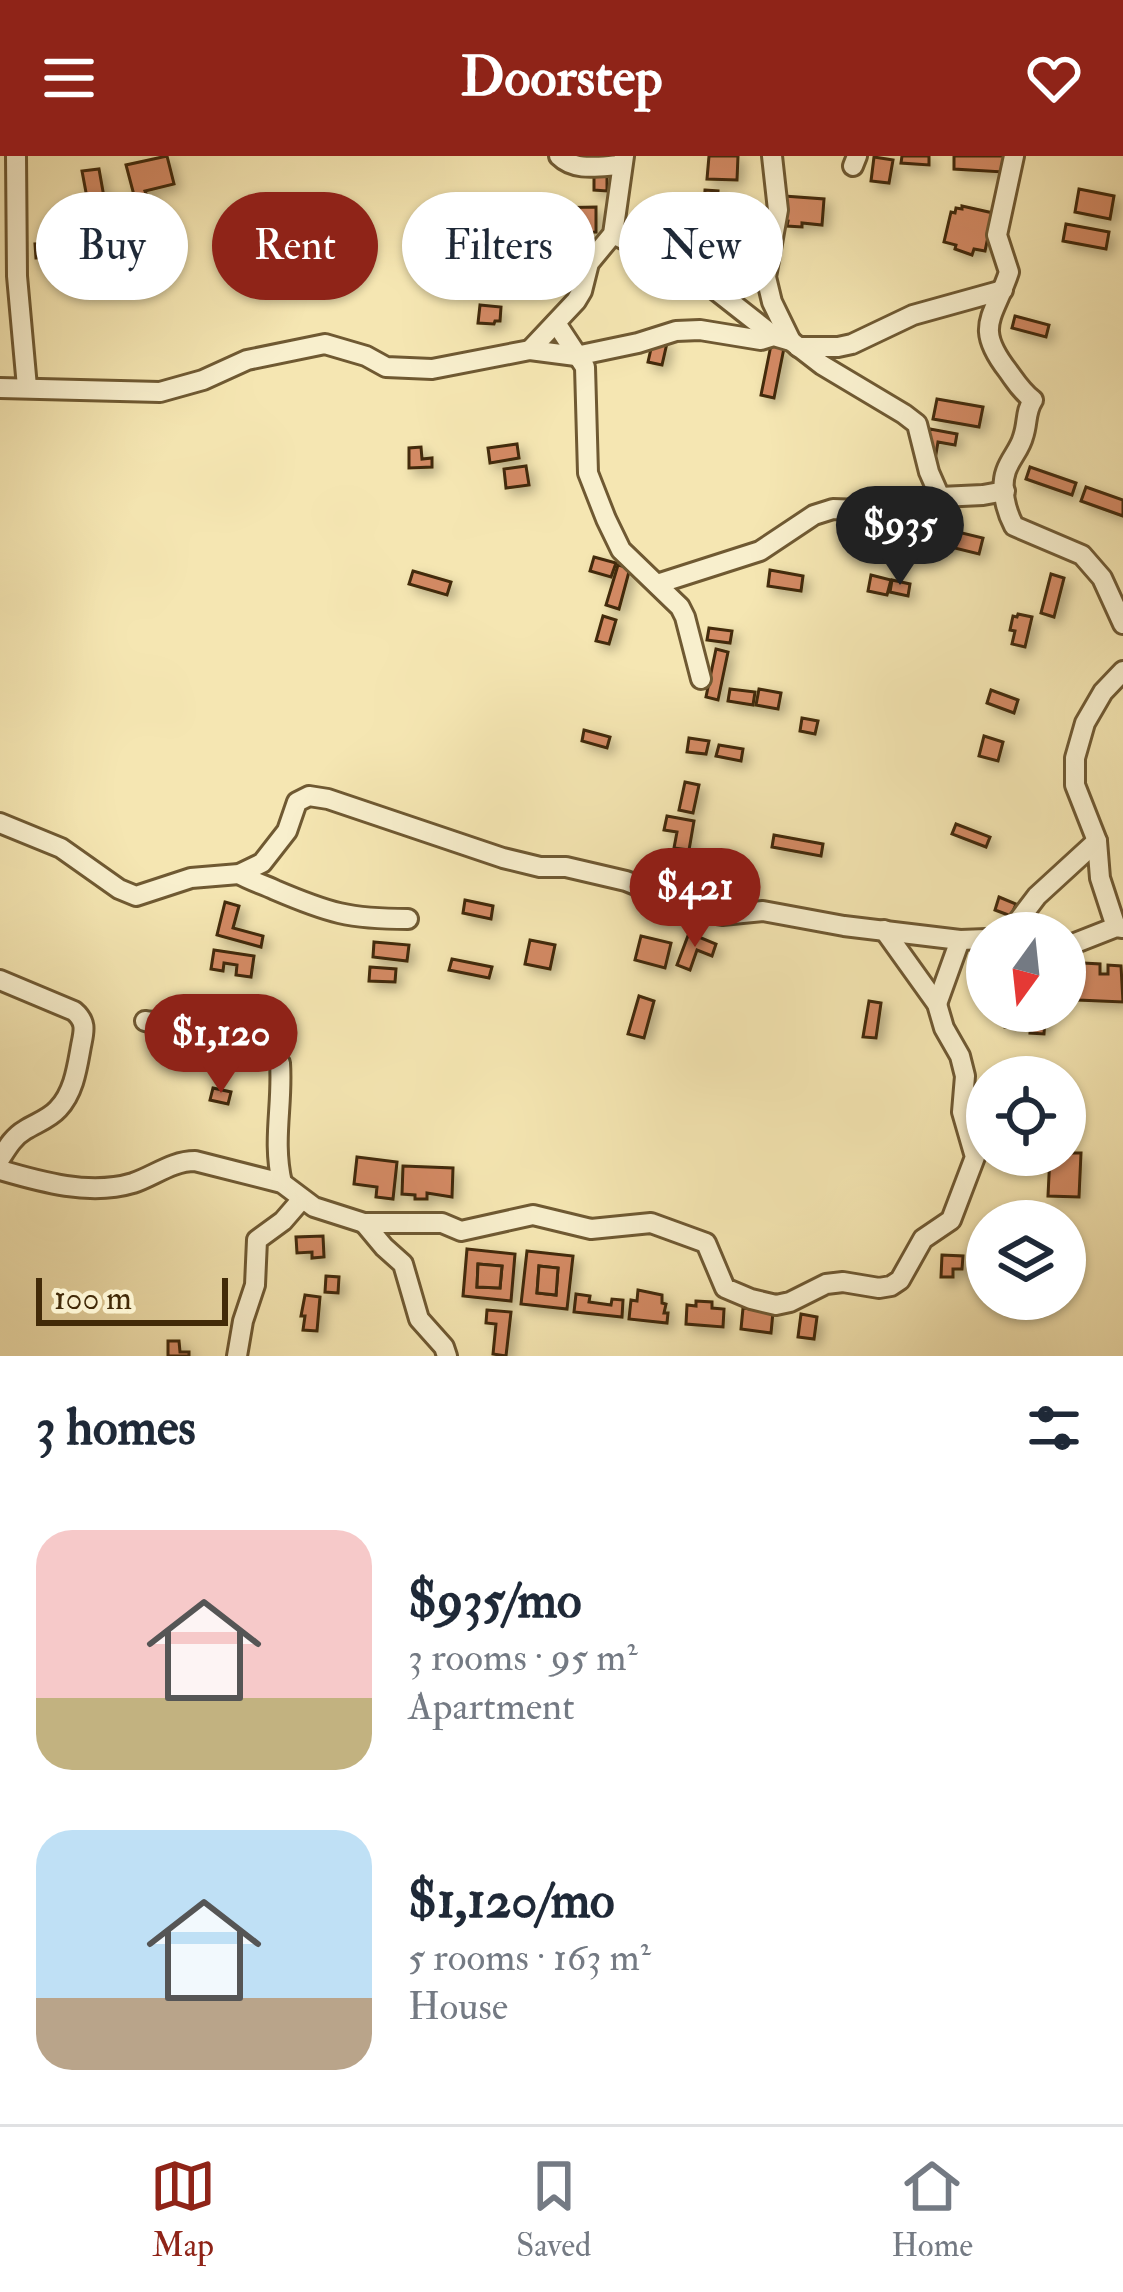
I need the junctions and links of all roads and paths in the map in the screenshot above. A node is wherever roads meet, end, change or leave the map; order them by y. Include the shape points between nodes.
1 (560, 156) edge
2 (772, 156) edge
3 (1015, 156) edge
4 (623, 160) edge
5 (11, 168) edge
6 (613, 233) junction
7 (1004, 290) junction
8 (556, 323) junction
9 (787, 341) junction
10 (530, 350) junction
11 (576, 356) junction
12 (28, 387) junction
13 (0, 388) edge
14 (1005, 491) junction
15 (940, 497) junction
16 (657, 584) junction
17 (1123, 624) edge
18 (1123, 671) edge
19 (701, 679) dead end
20 (0, 823) edge
21 (1097, 841) junction
22 (239, 874) junction
23 (1024, 912) edge
24 (408, 919) dead end
25 (1119, 928) edge
26 (884, 930) junction
27 (960, 940) junction
28 (966, 940) edge
29 (1086, 940) edge
30 (0, 980) edge
31 (938, 1004) junction
32 (146, 1021) dead end
33 (0, 1159) edge
34 (0, 1170) edge
35 (282, 1184) junction
36 (302, 1198) junction
37 (364, 1223) junction
38 (237, 1356) edge
39 (447, 1356) edge

1 - 4 street via 573,165
2 - 9 street via 778,210 766,277
3 - 7 street via 997,235 1009,272
4 - 6 street
5 - 12 street
6 - 8 street
6 - 9 street via 662,248
7 - 9 street via 913,315 852,344
7 - 14 street via 988,337 1034,400 1004,472
8 - 10 street
8 - 11 street
9 - 11 street via 700,330
9 - 15 street via 916,424
10 - 11 street
10 - 12 street via 402,369 325,344 247,359 160,392
11 - 16 street via 587,377 589,478 621,550
12 - 13 street
14 - 15 street
14 - 17 street via 1014,526 1082,555
15 - 16 street via 892,511 832,509 760,551
16 - 19 street via 686,617
18 - 21 street via 1085,723 1075,758 1075,785
20 - 22 street via 61,848 136,896 191,878
21 - 23 street
21 - 25 street via 1100,878
22 - 24 street via 340,915
22 - 26 street via 262,863 297,802 310,796 503,858 626,881 703,912 763,911
25 - 29 street
26 - 27 street
26 - 31 street
27 - 28 street
27 - 31 street
30 - 33 street via 74,1011 84,1028 68,1095
31 - 37 street via 960,1056 962,1112 975,1156 951,1220 923,1239 891,1286 844,1282 776,1305 751,1299 725,1288 706,1244 651,1223 591,1228 533,1214 461,1231 442,1223
32 - 35 street via 265,1047 280,1063
34 - 35 street via 115,1188 196,1161
35 - 36 street
36 - 37 street
36 - 38 street via 257,1240
37 - 39 street via 403,1264 419,1319

